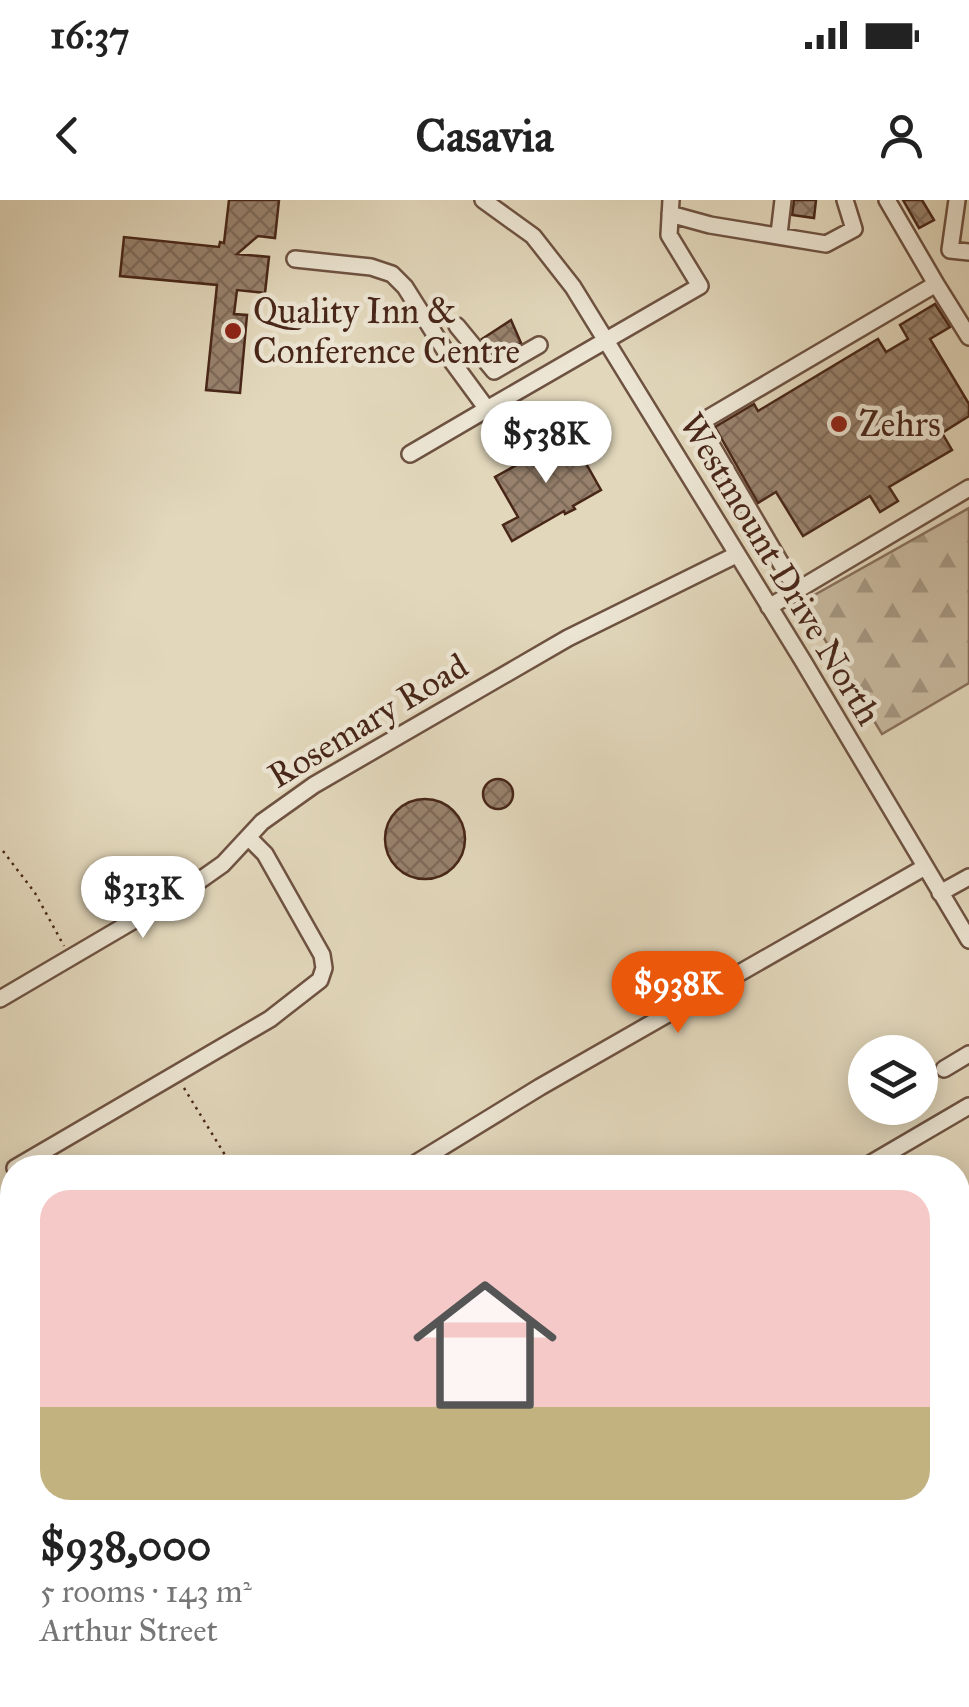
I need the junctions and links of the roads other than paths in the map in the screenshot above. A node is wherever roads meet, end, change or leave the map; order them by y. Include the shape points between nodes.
1 (483, 200) edge
2 (782, 200) edge
3 (846, 200) edge
4 (887, 200) edge
5 (957, 200) edge
6 (670, 207) edge
7 (779, 234) junction
8 (969, 252) edge
9 (295, 259) dead end
10 (936, 284) junction
11 (457, 326) dead end
12 (969, 336) edge
13 (605, 342) junction
14 (539, 345) dead end
15 (486, 409) junction
16 (410, 454) dead end
17 (969, 488) edge
18 (736, 555) junction
19 (797, 591) junction
20 (769, 608) junction
21 (250, 838) junction
22 (925, 867) junction
23 (969, 877) edge
24 (940, 893) junction
25 (969, 940) edge
26 (0, 998) edge
27 (957, 1061) edge
28 (969, 1078) edge
29 (969, 1106) edge
30 (36, 1155) edge
31 (429, 1155) edge
32 (884, 1155) edge

1 - 13 street, Westmount Drive North via 555,261
2 - 7 street
3 - 7 street via 854,229 826,244
4 - 10 street
5 - 8 street via 950,250
6 - 7 street via 710,225
6 - 13 street via 669,235 700,286
9 - 15 street via 392,274
10 - 12 street
10 - 19 street via 703,422
11 - 14 street via 494,371
13 - 15 street
13 - 18 street, Westmount Drive North
15 - 16 street
17 - 19 street
18 - 20 street, Westmount Drive North
18 - 21 street, Rosemary Road via 568,638 314,784
19 - 20 street
20 - 22 street, Westmount Drive North
21 - 26 street, Rosemary Road via 189,888
21 - 30 street via 266,854 322,956 320,980 270,1019
22 - 24 street, Westmount Drive North
22 - 31 street
23 - 24 street
24 - 25 street, Westmount Drive North
27 - 28 street
29 - 32 street

